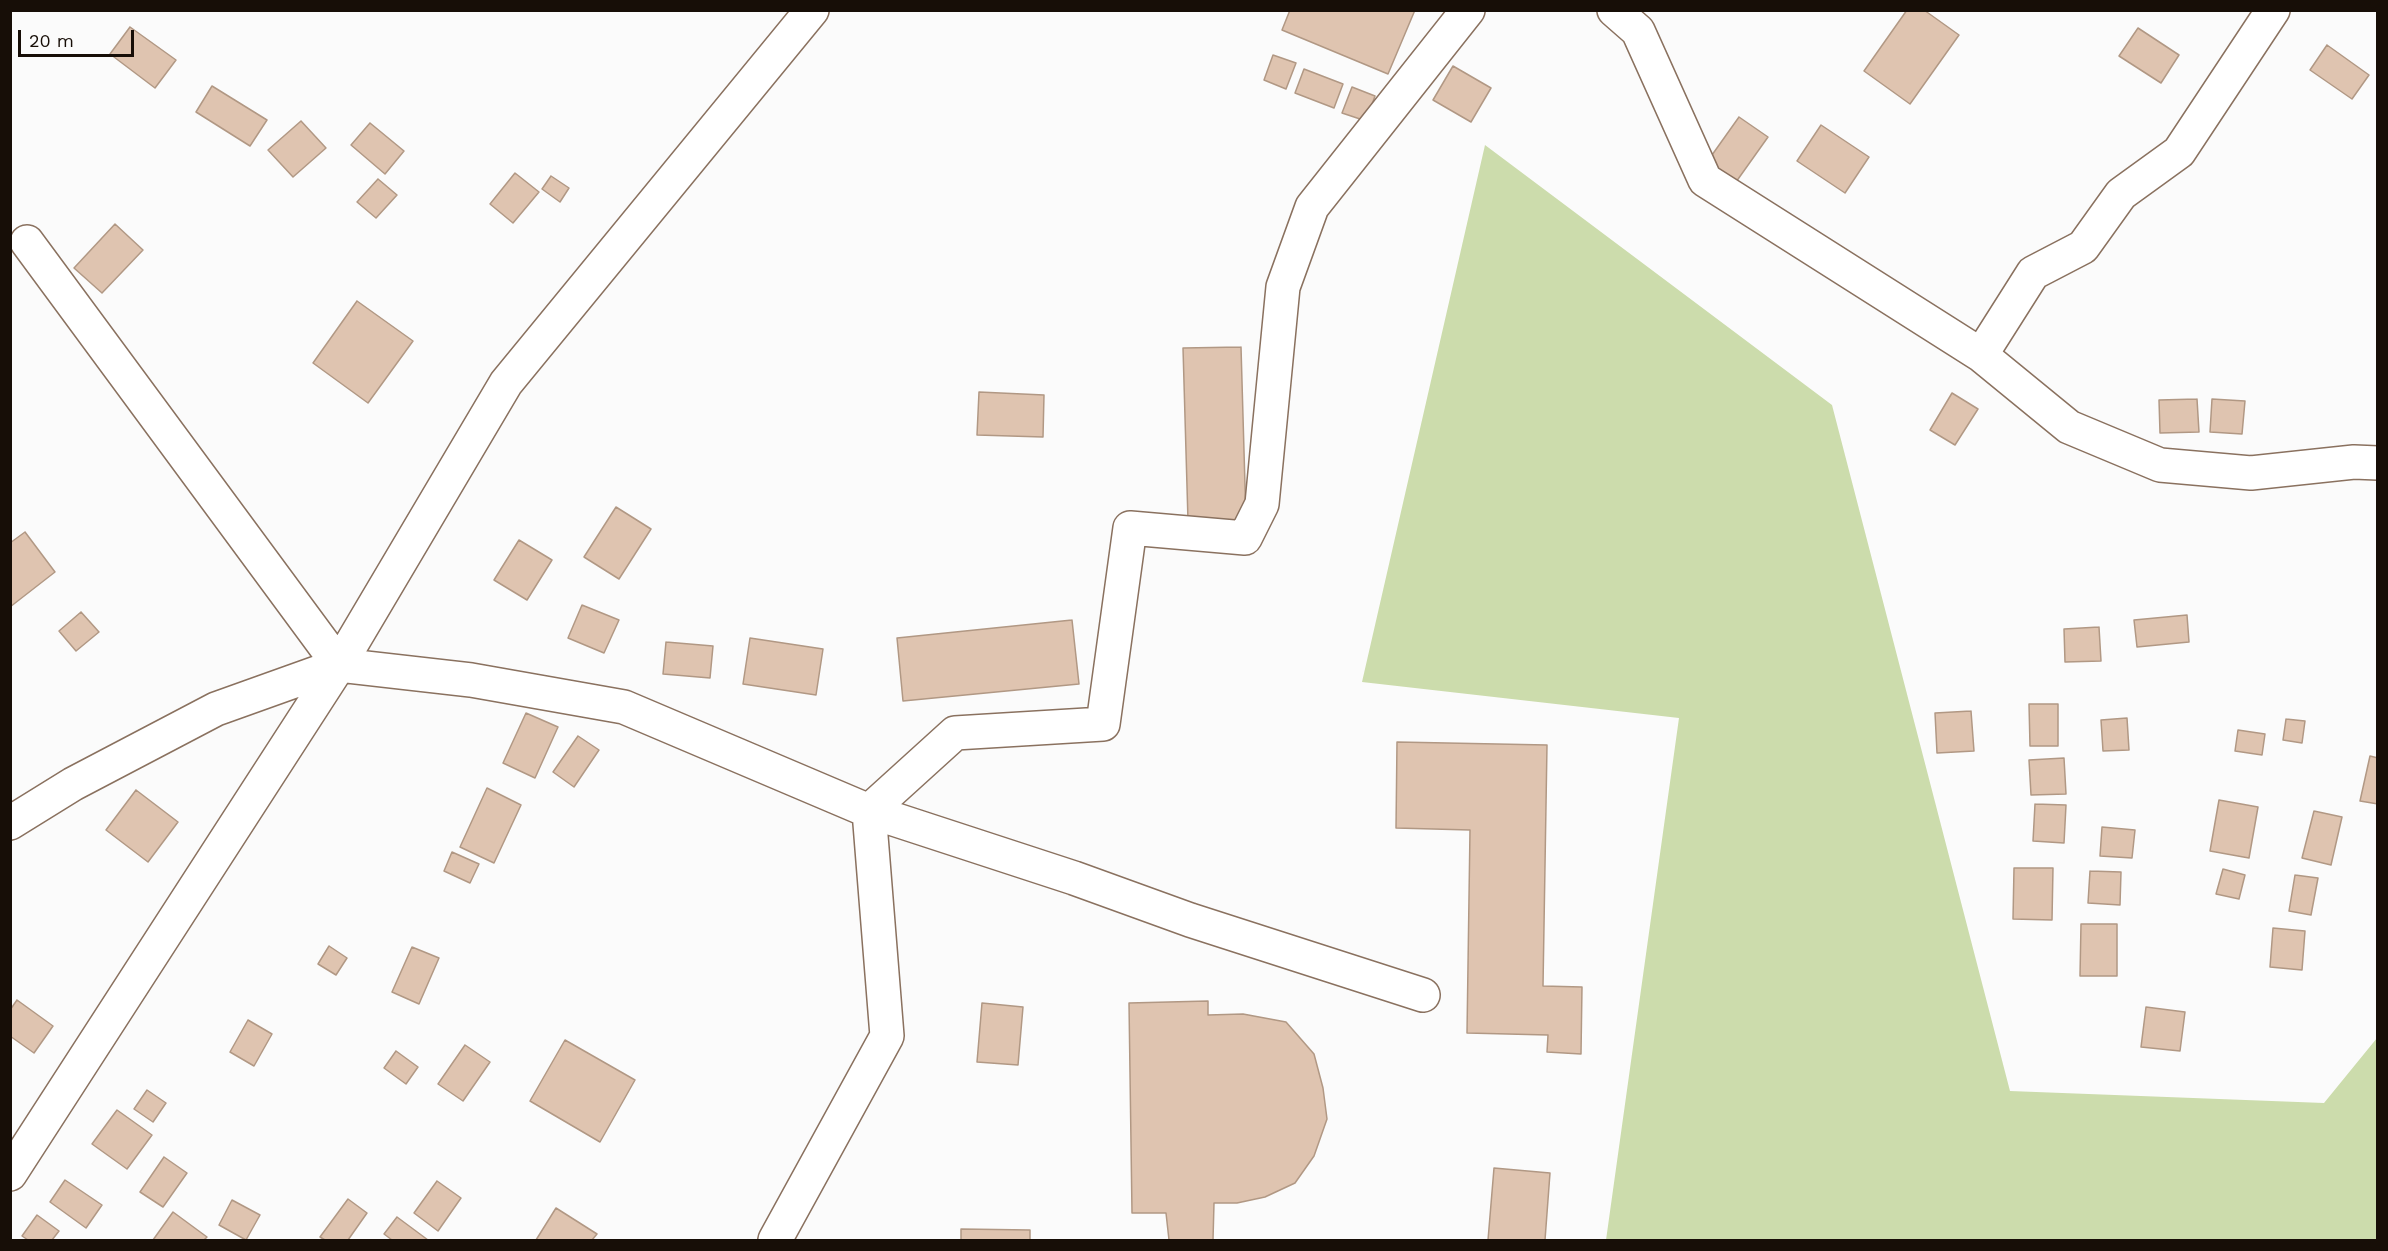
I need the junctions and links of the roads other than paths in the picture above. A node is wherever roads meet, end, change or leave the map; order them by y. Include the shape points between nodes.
1 (812, 10) edge
2 (1468, 10) edge
3 (1614, 10) edge
4 (2273, 10) edge
5 (27, 242) dead end
6 (1981, 355) junction
7 (2378, 463) edge
8 (339, 666) junction
9 (869, 811) junction
10 (10, 823) edge
11 (1423, 994) dead end
12 (10, 1174) edge
13 (775, 1240) edge

1 - 8 street via 506,383
2 - 9 street via 1312,207 1283,287 1262,504 1245,538 1130,528 1103,724 955,733
3 - 6 street via 1638,31 1705,180
4 - 6 street via 2179,152 2121,194 2083,247 2033,273
5 - 8 street
6 - 7 street via 2069,428 2160,465 2251,473
8 - 9 street via 471,680 624,707
8 - 10 street via 216,710 73,784
8 - 12 street
9 - 11 street
9 - 13 street via 887,1036

